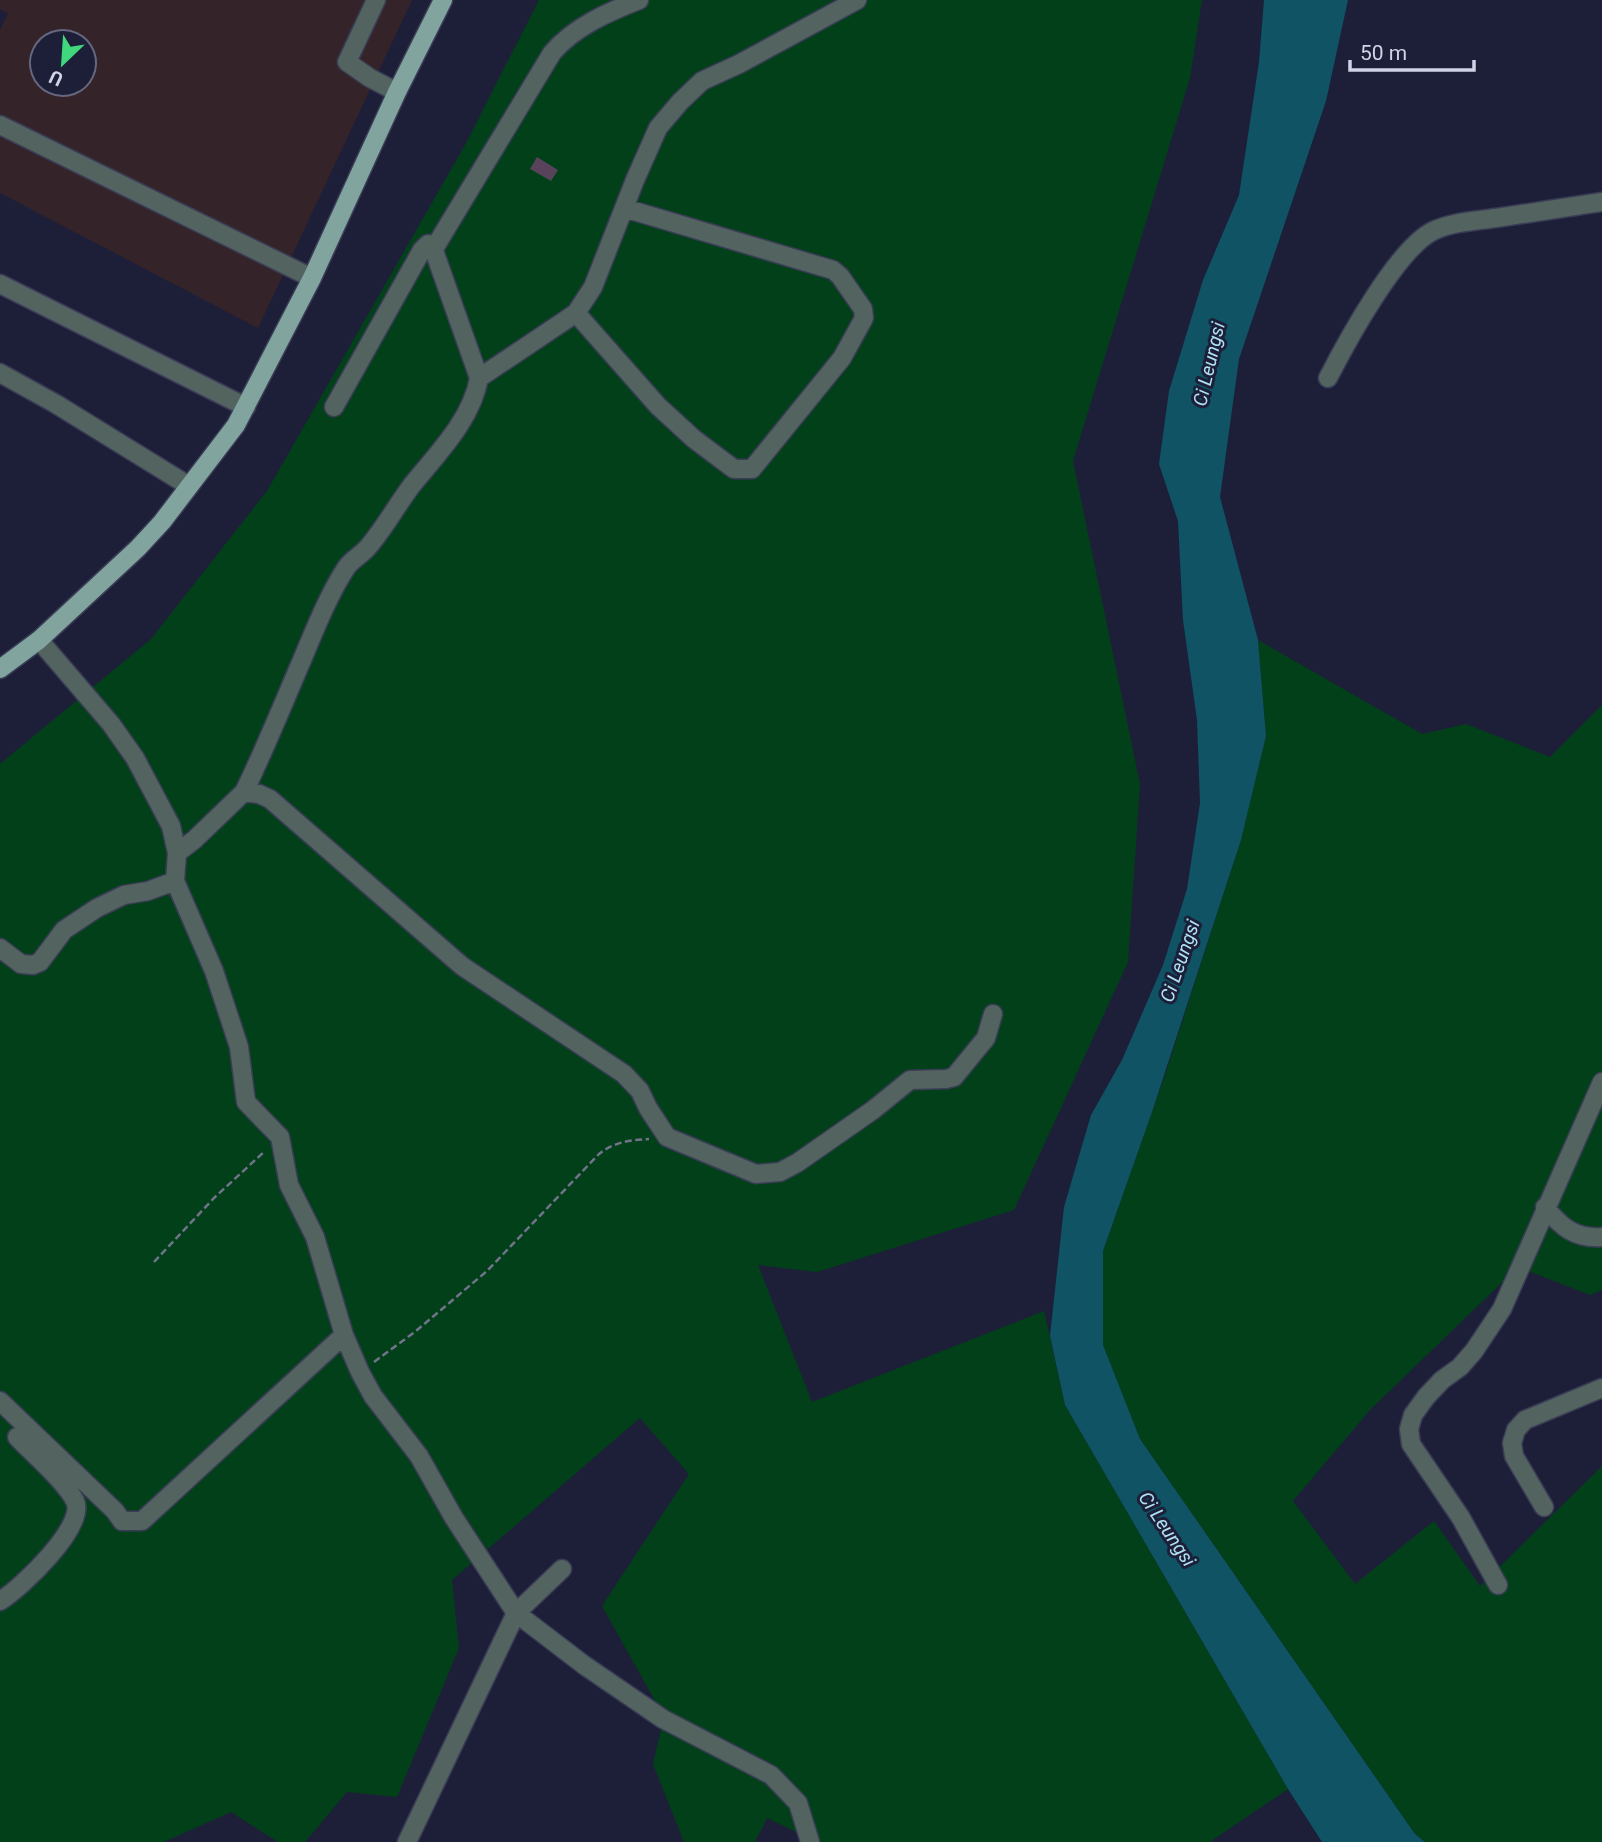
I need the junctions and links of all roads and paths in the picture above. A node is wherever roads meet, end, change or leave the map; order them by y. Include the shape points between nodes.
1 (376, 0) edge
2 (443, 0) edge
3 (639, 0) edge
4 (856, 0) edge
5 (397, 92) junction
6 (0, 125) edge
7 (1602, 202) edge
8 (624, 208) junction
9 (435, 247) junction
10 (312, 278) junction
11 (0, 284) edge
12 (576, 313) junction
13 (0, 373) edge
14 (479, 377) junction
15 (1328, 379) dead end
16 (246, 407) junction
17 (334, 407) dead end
18 (189, 486) junction
19 (39, 640) junction
20 (0, 669) edge
21 (244, 792) junction
22 (177, 853) junction
23 (175, 881) junction
24 (0, 948) edge
25 (993, 1014) dead end
26 (1602, 1082) edge
27 (280, 1137) junction
28 (667, 1138) junction
29 (1545, 1207) junction
30 (1602, 1237) edge
31 (154, 1262) dead end
32 (344, 1335) junction
33 (360, 1372) junction
34 (1602, 1388) edge
35 (0, 1401) edge
36 (17, 1437) dead end
37 (1544, 1507) dead end
38 (562, 1569) dead end
39 (1498, 1585) dead end
40 (0, 1601) edge
41 (516, 1613) junction
42 (407, 1842) edge
43 (810, 1842) edge

1 - 5 street via 347,62
2 - 5 main road
3 - 9 street via 579,29 552,53
4 - 8 street via 702,81 659,128
5 - 10 main road
6 - 10 street
7 - 15 street via 1462,223 1426,235 1408,250 1367,310
8 - 12 street via 593,287
8 - 12 street via 833,270 863,309 864,318 842,358 759,463 752,469 734,469 658,406
9 - 14 street
9 - 17 street via 428,244 422,250
10 - 16 main road
11 - 16 street
12 - 14 street
13 - 18 street
14 - 21 street via 470,408 447,442 366,550 346,568
16 - 18 main road
18 - 19 main road via 138,548
19 - 20 main road
19 - 22 street via 135,758 171,826
21 - 22 street
21 - 28 street via 270,799 462,966 624,1074 640,1091
22 - 23 street
23 - 24 street via 97,908 64,930 33,965 21,964
23 - 27 street via 214,971 239,1047 246,1102
25 - 28 street via 986,1038 954,1077 910,1080 780,1172 756,1174
26 - 29 street
27 - 31 path
27 - 32 street via 289,1185 315,1237
28 - 33 path via 624,1141 608,1147 487,1271
29 - 30 street via 1574,1234
29 - 39 street via 1488,1332 1460,1367 1426,1396 1409,1429 1411,1444 1461,1518
32 - 33 street
32 - 35 street via 142,1521 122,1521
33 - 41 street via 419,1456
34 - 37 street via 1525,1420 1516,1430 1514,1456
36 - 40 street via 77,1504 75,1517 51,1556
38 - 41 street
41 - 42 street
41 - 43 street via 663,1719 771,1775 798,1803

